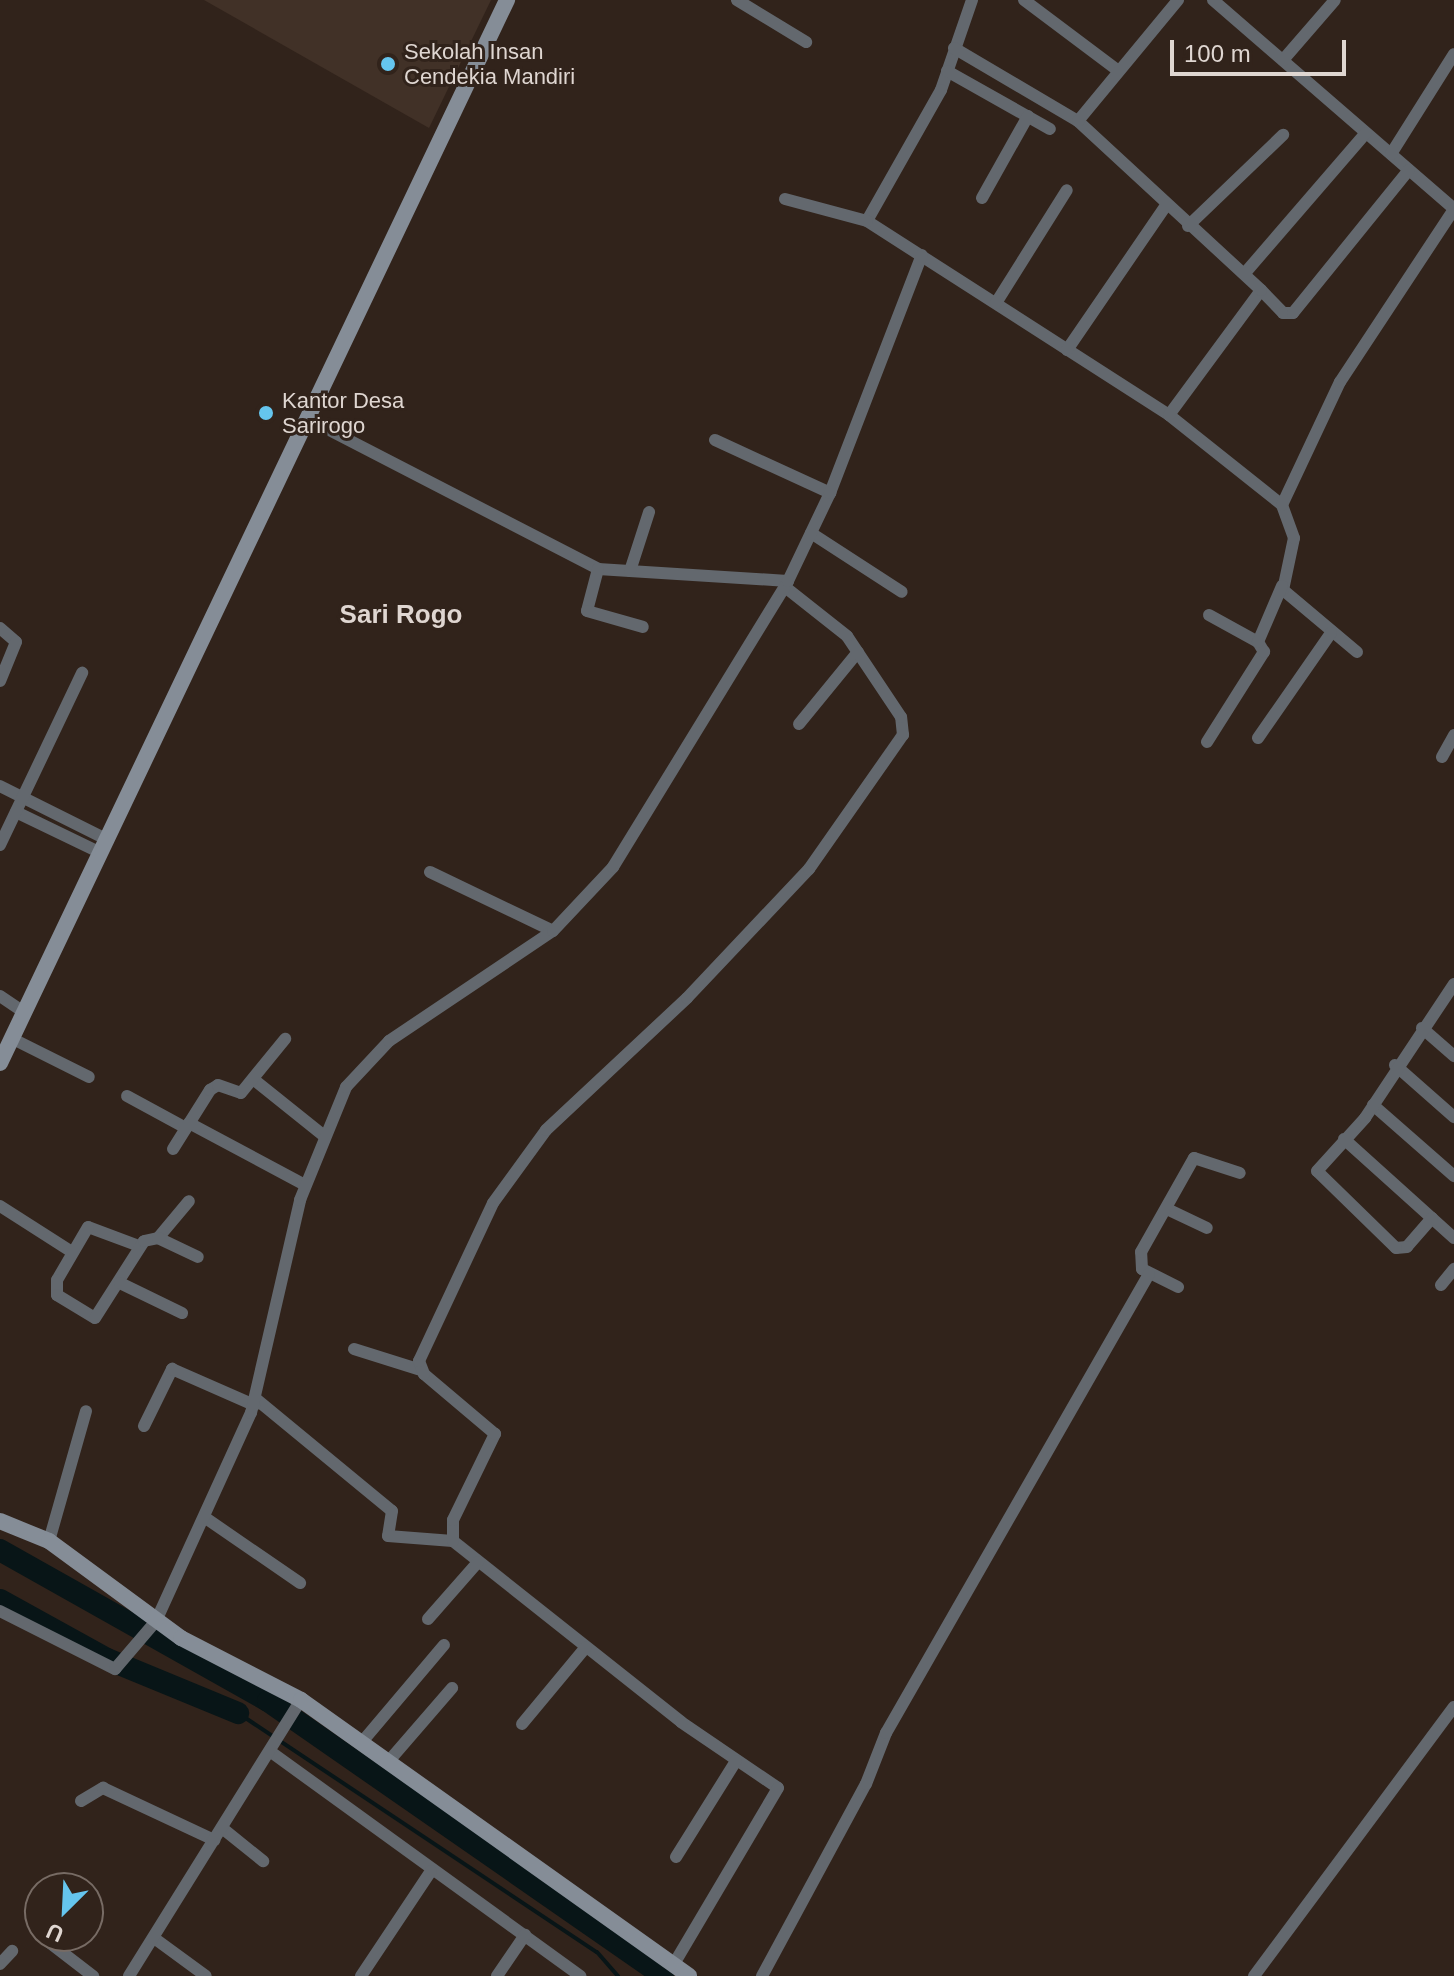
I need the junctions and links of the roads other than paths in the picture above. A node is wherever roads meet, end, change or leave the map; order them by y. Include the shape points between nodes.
1 (507, 0) edge
2 (737, 0) edge
3 (972, 0) edge
4 (1024, 0) edge
5 (1178, 0) edge
6 (1213, 0) edge
7 (1335, 0) edge
8 (806, 42) dead end
9 (954, 48) junction
10 (1454, 54) edge
11 (1283, 60) junction
12 (1116, 69) junction
13 (947, 71) junction
14 (1028, 116) junction
15 (1078, 121) junction
16 (1050, 129) dead end
17 (1366, 133) junction
18 (1283, 135) dead end
19 (1391, 154) junction
20 (1409, 170) junction
21 (1067, 190) dead end
22 (982, 198) dead end
23 (785, 199) dead end
24 (1165, 207) junction
25 (1454, 209) edge
26 (867, 221) junction
27 (1188, 226) junction
28 (922, 255) junction
29 (1245, 273) junction
30 (1261, 290) junction
31 (996, 303) junction
32 (1067, 350) junction
33 (1169, 415) junction
34 (306, 418) junction
35 (715, 440) dead end
36 (830, 493) junction
37 (1282, 505) junction
38 (649, 512) dead end
39 (811, 533) junction
40 (598, 569) junction
41 (630, 571) junction
42 (786, 584) junction
43 (1282, 586) junction
44 (902, 592) dead end
45 (1209, 615) dead end
46 (643, 627) dead end
47 (0, 628) edge
48 (1331, 633) junction
49 (1258, 642) junction
50 (858, 652) junction
51 (1357, 652) dead end
52 (82, 673) dead end
53 (0, 681) edge
54 (799, 724) dead end
55 (1454, 735) edge
56 (1258, 738) dead end
57 (1207, 742) dead end
58 (1442, 757) dead end
59 (0, 786) edge
60 (18, 806) junction
61 (0, 845) edge
62 (104, 846) junction
63 (430, 872) dead end
64 (553, 931) junction
65 (1454, 984) edge
66 (0, 996) edge
67 (24, 1012) junction
68 (1422, 1028) junction
69 (11, 1038) junction
70 (285, 1039) dead end
71 (1454, 1056) edge
72 (0, 1063) edge
73 (1395, 1065) junction
74 (89, 1077) dead end
75 (253, 1079) junction
76 (127, 1096) dead end
77 (1373, 1105) junction
78 (1454, 1117) edge
79 (188, 1125) junction
80 (323, 1135) junction
81 (1344, 1139) junction
82 (173, 1149) dead end
83 (1240, 1173) dead end
84 (1454, 1176) edge
85 (305, 1185) junction
86 (189, 1201) dead end
87 (0, 1206) edge
88 (1167, 1209) junction
89 (1432, 1218) junction
90 (1207, 1228) dead end
91 (158, 1238) junction
92 (1454, 1238) edge
93 (139, 1246) junction
94 (72, 1252) junction
95 (198, 1257) dead end
96 (1454, 1269) edge
97 (1149, 1274) junction
98 (120, 1283) junction
99 (1441, 1285) dead end
100 (1178, 1287) dead end
101 (182, 1313) dead end
102 (354, 1349) dead end
103 (421, 1370) junction
104 (255, 1402) junction
105 (86, 1411) dead end
106 (144, 1426) dead end
107 (207, 1519) junction
108 (0, 1521) edge
109 (49, 1541) junction
110 (453, 1541) junction
111 (478, 1562) junction
112 (300, 1583) dead end
113 (3, 1617) edge
114 (428, 1619) dead end
115 (152, 1625) junction
116 (444, 1645) dead end
117 (585, 1648) junction
118 (452, 1688) dead end
119 (300, 1703) junction
120 (1454, 1707) edge
121 (1454, 1720) edge
122 (522, 1724) dead end
123 (362, 1742) junction
124 (273, 1747) junction
125 (736, 1761) junction
126 (388, 1762) junction
127 (81, 1801) dead end
128 (222, 1828) junction
129 (214, 1840) junction
130 (676, 1857) dead end
131 (263, 1861) dead end
132 (431, 1871) junction
133 (525, 1935) junction
134 (154, 1938) junction
135 (12, 1951) dead end
136 (62, 1952) edge
137 (675, 1962) junction
138 (0, 1964) edge
139 (93, 1976) edge
140 (129, 1976) edge
141 (206, 1976) edge
142 (361, 1976) edge
143 (497, 1976) edge
144 (580, 1976) edge
145 (689, 1976) edge
146 (762, 1976) edge
147 (1254, 1976) edge
148 (1264, 1976) edge

1 - 34 main road
2 - 8 street
3 - 9 street
4 - 12 street
5 - 12 street
6 - 11 street
7 - 11 street
9 - 13 street
9 - 15 street
10 - 19 street
11 - 17 street
12 - 15 street
13 - 14 street
13 - 26 street
14 - 16 street
14 - 22 street
15 - 24 street
17 - 19 street
17 - 29 street
18 - 27 street
19 - 20 street
20 - 25 street
20 - 30 street via 1293,313 1283,313
21 - 31 street
23 - 26 street
24 - 27 street
24 - 32 street
25 - 37 street via 1340,382
26 - 28 street
27 - 29 street
28 - 31 street
28 - 36 street
29 - 30 street
30 - 33 street
31 - 32 street
32 - 33 street
33 - 37 street
34 - 40 street
34 - 62 main road
35 - 36 street
36 - 39 street
37 - 43 street via 1294,538
38 - 41 street
39 - 42 street
39 - 44 street
40 - 41 street
40 - 46 street via 587,611
41 - 42 street
42 - 50 street
42 - 64 street via 613,867
43 - 48 street
43 - 49 street
45 - 49 street
47 - 53 street via 16,642
48 - 51 street
48 - 56 street
49 - 57 street via 1264,652
50 - 54 street
50 - 103 street via 901,717 899,744 783,898 534,1142 456,1271
52 - 60 street
55 - 58 street
59 - 60 street
60 - 61 street
60 - 62 street
62 - 67 main road
63 - 64 street
64 - 80 street via 375,1052
65 - 68 street
66 - 67 street
67 - 69 main road
68 - 71 street
68 - 73 street
69 - 72 main road
69 - 74 street
70 - 75 street
73 - 77 street
73 - 78 street
75 - 79 street via 238,1094 214,1086
75 - 80 street
76 - 79 street
77 - 81 street
77 - 84 street
79 - 82 street
79 - 85 street
80 - 85 street
81 - 89 street
81 - 89 street via 1318,1176 1364,1219 1400,1249
83 - 88 street via 1198,1155
85 - 104 street
86 - 91 street
87 - 94 street
88 - 90 street
88 - 97 street via 1138,1258
89 - 92 street
91 - 93 street
91 - 95 street
93 - 94 street via 93,1225
93 - 98 street
94 - 98 street via 55,1290 86,1316 99,1316
96 - 99 street
97 - 100 street
97 - 146 street via 886,1733 866,1784
98 - 101 street
102 - 103 street
103 - 110 street via 495,1434 453,1520
104 - 106 street via 172,1369
104 - 107 street
104 - 110 street via 394,1514 388,1536
105 - 109 street
107 - 112 street
107 - 115 street
108 - 109 main road
109 - 115 main road
110 - 111 street
111 - 114 street
111 - 117 street
113 - 115 street via 111,1668 123,1667
115 - 119 main road
116 - 123 street
117 - 122 street
117 - 125 street
118 - 126 street
119 - 123 main road
119 - 124 street
120 - 147 street
121 - 148 street
123 - 126 main road
124 - 128 street
124 - 132 street
125 - 130 street
125 - 137 street via 773,1784 777,1796
126 - 137 main road
127 - 129 street via 103,1788
128 - 129 street
128 - 131 street
129 - 134 street
132 - 133 street
132 - 142 street
133 - 143 street
133 - 144 street
134 - 140 street
134 - 141 street
135 - 138 street
136 - 139 street
137 - 145 main road

